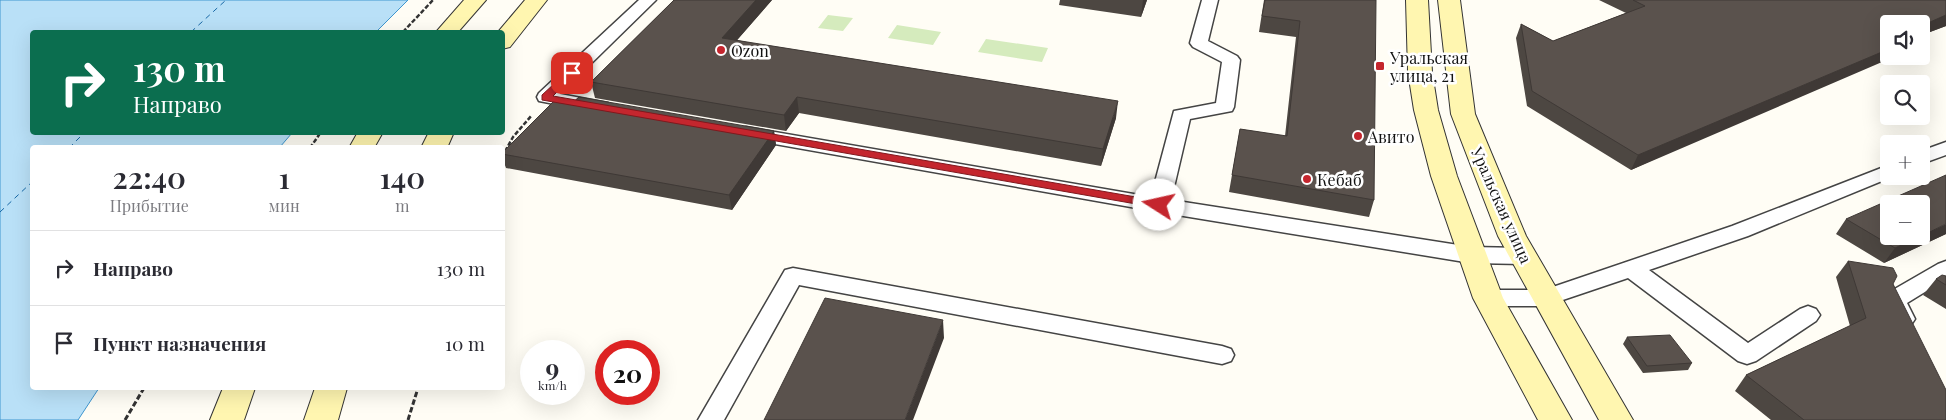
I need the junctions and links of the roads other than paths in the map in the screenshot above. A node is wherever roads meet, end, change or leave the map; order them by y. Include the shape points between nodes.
1 (475, 0) edge
2 (536, 0) edge
3 (648, 0) edge
4 (1210, 0) edge
5 (1418, 0) edge
6 (1449, 0) edge
7 (449, 30) edge
8 (505, 38) edge
9 (624, 111) edge
10 (731, 130) edge
11 (1946, 148) edge
12 (1930, 154) edge
13 (1880, 175) edge
14 (1159, 205) junction
15 (1471, 255) junction
16 (1523, 256) junction
17 (1630, 268) junction
18 (1946, 269) edge
19 (1488, 298) junction
20 (1545, 298) junction
21 (1808, 315) dead end
22 (1911, 335) edge
23 (1222, 356) dead end
24 (238, 390) edge
25 (330, 390) edge
26 (226, 420) edge
27 (321, 420) edge
28 (711, 420) edge
29 (1555, 420) edge
30 (1616, 420) edge

1 - 7 main road
2 - 8 main road
3 - 9 lane via 546,98
4 - 14 lane via 1199,43 1231,60 1224,108 1181,115
5 - 15 main road via 1420,72 1426,110
6 - 16 main road, Уральская улица via 1463,114
10 - 14 lane
11 - 12 lane
13 - 17 lane via 1740,231
14 - 15 lane
15 - 16 lane
15 - 19 main road
16 - 20 main road, Уральская улица
17 - 20 lane
17 - 21 lane via 1747,355
18 - 22 lane via 1894,300
19 - 20 lane
19 - 29 main road
20 - 30 main road, Уральская улица
23 - 28 lane via 793,276
24 - 26 main road
25 - 27 main road

